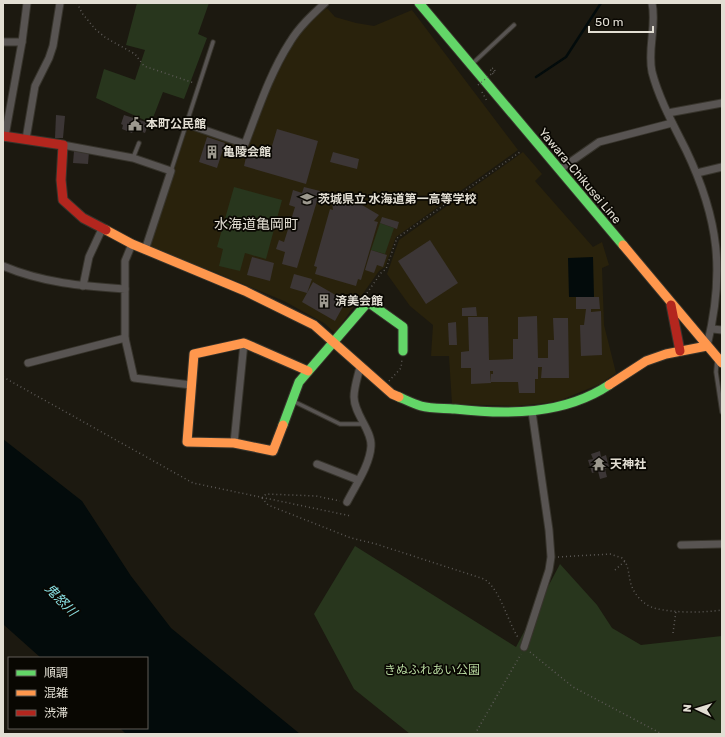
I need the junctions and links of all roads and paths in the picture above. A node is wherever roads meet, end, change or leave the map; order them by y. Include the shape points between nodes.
1 (27, 3) edge
2 (60, 3) edge
3 (77, 3) edge
4 (325, 3) edge
5 (419, 3) edge
6 (652, 3) edge
7 (514, 25) dead end
8 (3, 42) edge
9 (22, 42) junction
10 (213, 42) dead end
11 (472, 64) junction
12 (493, 74) dead end
13 (200, 85) junction
14 (478, 85) dead end
15 (722, 103) edge
16 (668, 114) junction
17 (672, 122) junction
18 (187, 124) junction
19 (4, 136) edge
20 (26, 139) junction
21 (139, 143) dead end
22 (63, 146) junction
23 (520, 152) dead end
24 (133, 158) junction
25 (722, 167) edge
26 (559, 170) junction
27 (171, 171) junction
28 (697, 173) junction
29 (102, 229) junction
30 (132, 244) junction
31 (145, 250) junction
32 (3, 266) edge
33 (83, 286) junction
34 (125, 289) junction
35 (366, 293) dead end
36 (670, 301) junction
37 (713, 329) junction
38 (722, 330) edge
39 (126, 338) junction
40 (334, 342) junction
41 (244, 343) junction
42 (707, 346) junction
43 (680, 351) junction
44 (403, 352) joint
45 (720, 361) edge
46 (28, 363) dead end
47 (360, 367) junction
48 (308, 372) junction
49 (3, 377) edge
50 (191, 385) junction
51 (384, 387) junction
52 (292, 400) junction
53 (532, 412) junction
54 (722, 412) edge
55 (362, 424) junction
56 (234, 443) junction
57 (317, 464) dead end
58 (358, 480) junction
59 (262, 498) junction
60 (347, 502) joint
61 (352, 516) dead end
62 (722, 544) edge
63 (680, 545) dead end
64 (551, 557) junction
65 (625, 561) junction
66 (615, 570) dead end
67 (676, 610) junction
68 (722, 610) edge
69 (673, 633) dead end
70 (524, 647) junction
71 (475, 734) edge
72 (662, 734) edge

1 - 9 street
2 - 20 street via 51,52 35,86
3 - 13 path via 95,30 135,54 144,66
4 - 18 street via 289,42 245,144
5 - 11 street, Yawara-Chikusei Line
6 - 16 street via 654,23 651,64
7 - 11 lane
8 - 9 street
9 - 19 street
10 - 13 lane
11 - 26 street, Yawara-Chikusei Line
12 - 14 path, bridge via 490,69 494,68 495,71
13 - 18 lane
15 - 16 street
16 - 17 street
17 - 26 street via 599,142
17 - 28 street
18 - 27 lane
19 - 20 street
20 - 22 street
21 - 24 lane
22 - 24 street
22 - 29 street via 63,200 83,218
23 - 35 path via 397,238 386,268
24 - 27 street
25 - 28 street
26 - 36 street, Yawara-Chikusei Line
27 - 31 street
28 - 37 street via 719,240 721,262
29 - 30 street
29 - 33 street via 89,257
30 - 31 street
30 - 34 street via 125,261
31 - 40 street via 267,302 314,325
32 - 33 street via 27,276
33 - 34 street
34 - 39 street
36 - 42 street, Yawara-Chikusei Line
36 - 43 street
37 - 38 street
37 - 42 street
39 - 46 street
39 - 50 street via 134,378
40 - 44 street via 368,302 403,327
40 - 47 street
40 - 48 street
41 - 48 street
41 - 50 street via 194,354
41 - 56 street
42 - 43 street
42 - 45 street, Yawara-Chikusei Line
43 - 53 street via 646,361 602,390 577,402
44 - 51 path via 401,368
45 - 54 lane via 716,372
47 - 51 street
47 - 55 street via 354,398
48 - 52 street via 299,382
49 - 59 path via 193,483
50 - 56 street via 187,442
51 - 53 street via 392,394 422,406 471,411
52 - 55 lane via 340,424
52 - 56 street via 273,451
53 - 64 street
55 - 58 street via 370,436 371,446
57 - 58 street
58 - 60 street
59 - 60 path via 266,494 316,496
59 - 61 path
59 - 70 path via 268,505 352,538 484,579 495,590 512,628
62 - 63 street
64 - 65 path via 610,554
64 - 70 street
65 - 66 path
65 - 67 path via 632,586 641,600 653,608
67 - 68 path
67 - 69 path
70 - 71 path
70 - 72 path via 574,687

